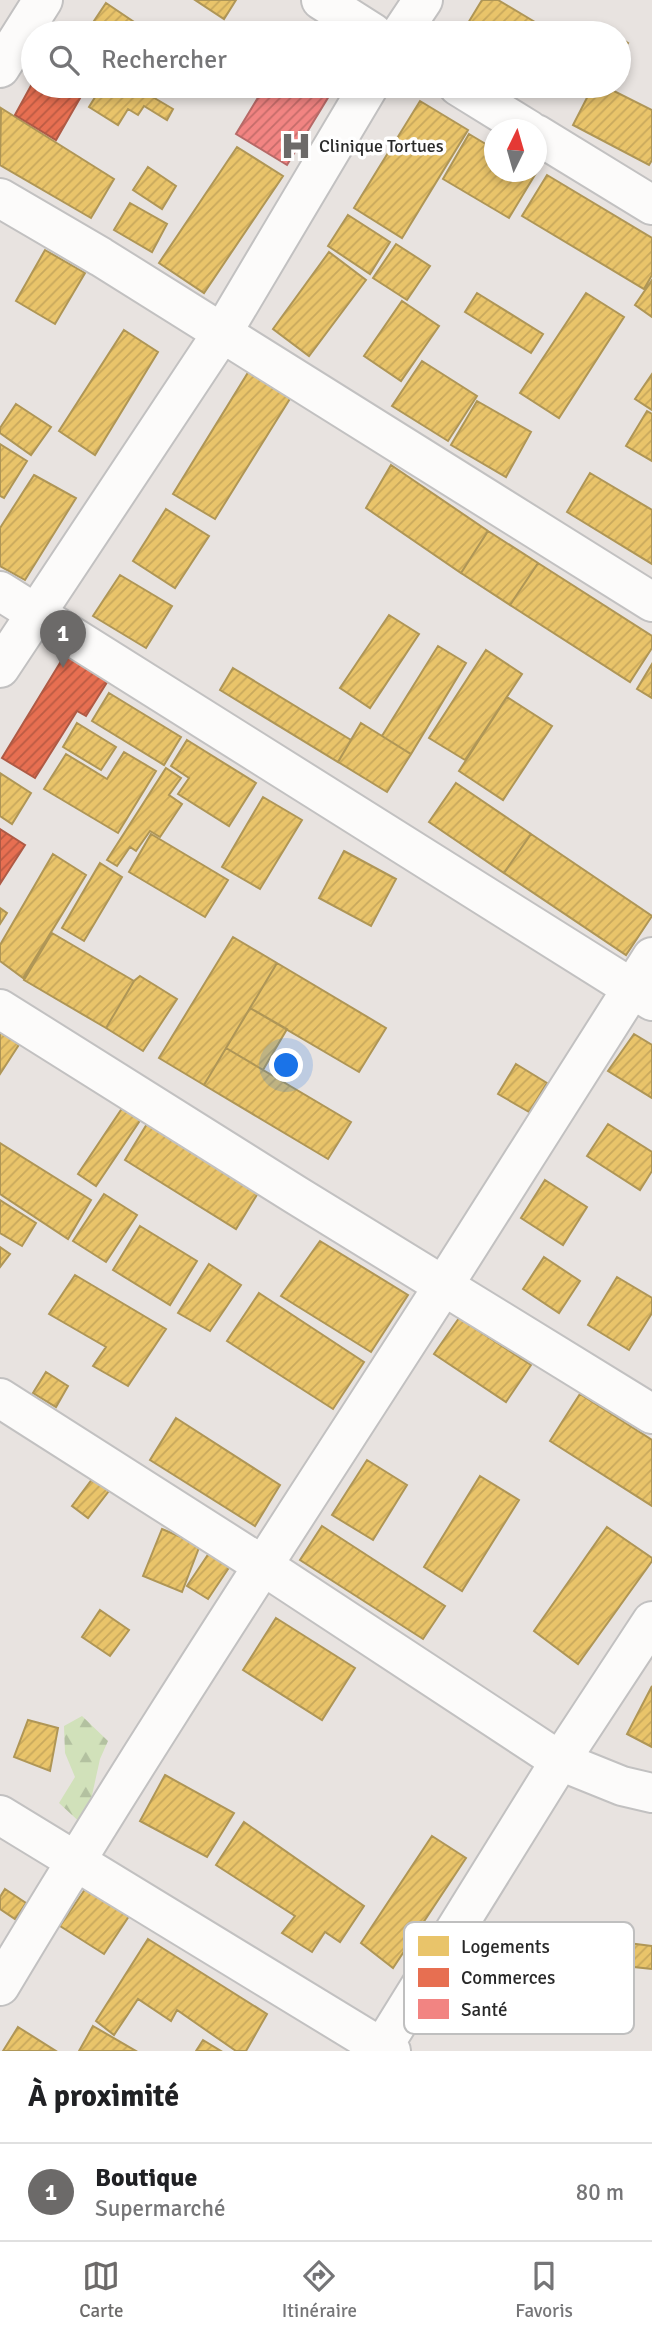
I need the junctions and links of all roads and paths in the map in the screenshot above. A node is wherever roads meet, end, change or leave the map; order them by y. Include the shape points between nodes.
1 (43, 0) edge
2 (321, 0) edge
3 (423, 0) edge
4 (30, 21) edge
5 (354, 21) edge
6 (409, 21) edge
7 (21, 35) edge
8 (0, 68) edge
9 (362, 98) edge
10 (477, 98) edge
11 (511, 119) edge
12 (547, 140) edge
13 (0, 198) edge
14 (652, 205) edge
15 (222, 332) junction
16 (0, 592) edge
17 (652, 602) edge
18 (36, 612) junction
19 (0, 668) edge
20 (645, 982) edge
21 (0, 1009) edge
22 (443, 1286) junction
23 (0, 1398) edge
24 (652, 1414) edge
25 (262, 1565) junction
26 (652, 1620) edge
27 (560, 1760) junction
28 (652, 1793) edge
29 (0, 1815) edge
30 (75, 1861) junction
31 (462, 1922) edge
32 (0, 1986) edge
33 (404, 2017) edge
34 (384, 2050) edge

1 - 4 street
2 - 5 street
3 - 6 street
7 - 8 street
9 - 15 street
10 - 11 street
12 - 14 street
13 - 15 street
15 - 17 street
15 - 18 street
16 - 18 street
18 - 19 street
18 - 20 street
20 - 22 street
21 - 22 street
22 - 24 street
22 - 25 street
23 - 25 street
25 - 27 street
25 - 30 street
26 - 27 street
27 - 28 street via 622,1786
27 - 31 street
29 - 30 street
30 - 32 street
30 - 34 street
33 - 34 street

